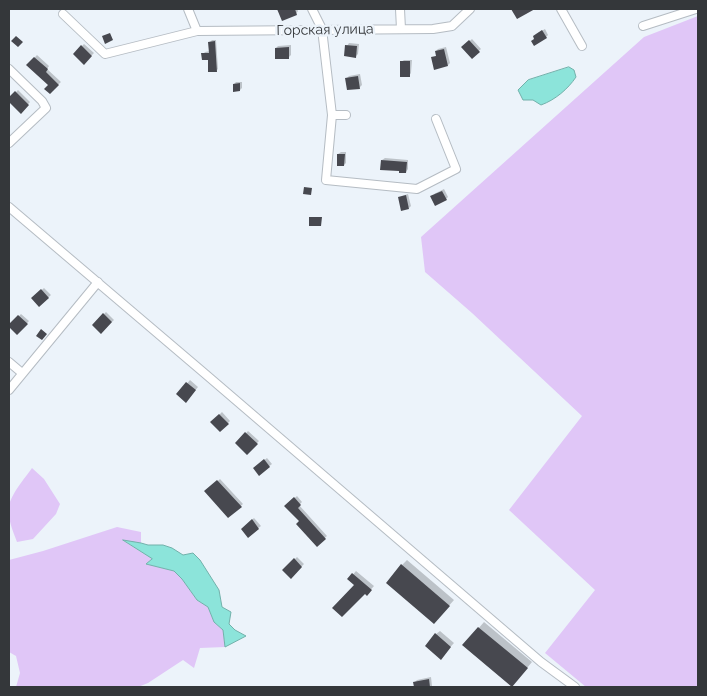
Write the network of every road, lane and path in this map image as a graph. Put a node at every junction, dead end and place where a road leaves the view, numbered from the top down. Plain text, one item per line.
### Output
1 (188, 9) edge
2 (312, 9) edge
3 (400, 9) edge
4 (470, 9) edge
5 (561, 9) edge
6 (696, 9) edge
7 (64, 14) dead end
8 (643, 26) dead end
9 (322, 29) junction
10 (401, 29) junction
11 (197, 31) junction
12 (582, 46) dead end
13 (9, 69) edge
14 (332, 115) junction
15 (346, 115) dead end
16 (436, 119) dead end
17 (9, 143) edge
18 (9, 207) edge
19 (98, 282) junction
20 (9, 362) edge
21 (22, 373) junction
22 (9, 390) edge
23 (575, 687) edge

1 - 11 street
2 - 9 street
3 - 10 street
4 - 10 street, Горская улица
5 - 12 street
6 - 8 street
7 - 11 street, Горская улица
9 - 10 street, Горская улица
9 - 11 street, Горская улица
9 - 14 street
13 - 17 street
14 - 15 street
14 - 16 street
18 - 19 street
19 - 21 street
19 - 23 street
20 - 21 street
21 - 22 street

